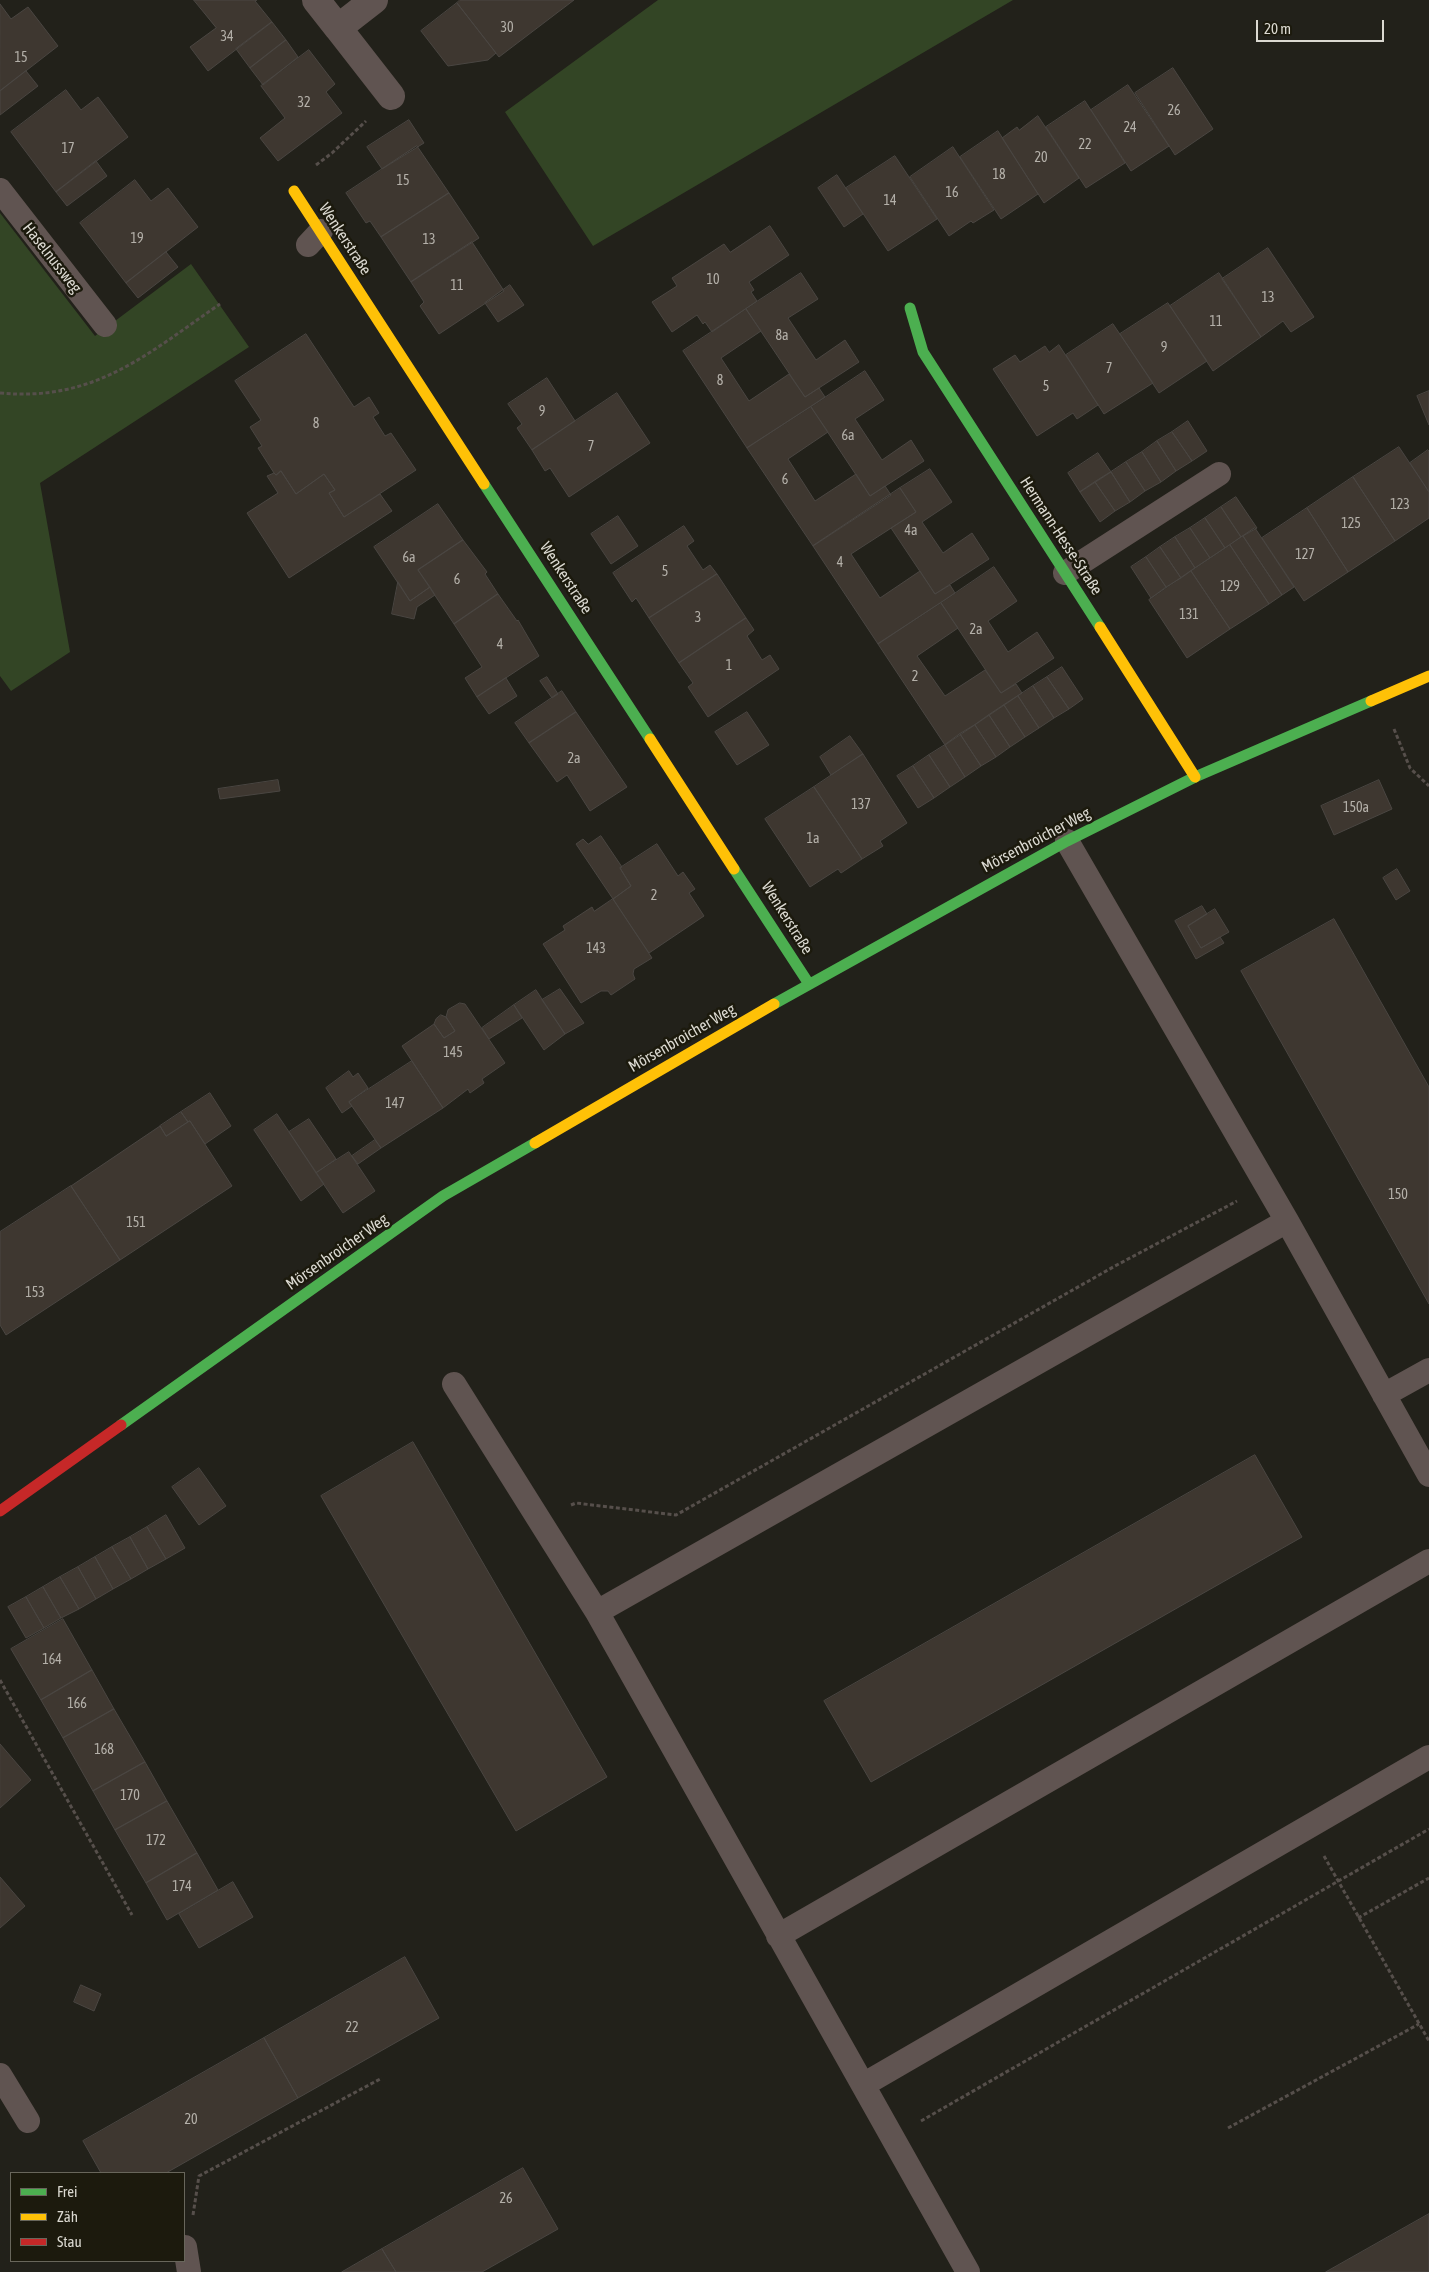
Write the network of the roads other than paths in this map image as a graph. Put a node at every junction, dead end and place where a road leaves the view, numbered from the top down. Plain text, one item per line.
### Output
1 (316, 0) edge
2 (374, 0) edge
3 (338, 28) junction
4 (391, 96) road end
5 (0, 190) edge
6 (294, 191) road end
7 (910, 308) dead end
8 (105, 325) dead end
9 (1219, 474) dead end
10 (1065, 574) junction
11 (1429, 676) edge
12 (1195, 777) junction
13 (1068, 841) junction
14 (809, 984) junction
15 (1287, 1221) junction
16 (1429, 1370) edge
17 (454, 1384) dead end
18 (1384, 1395) junction
19 (1429, 1475) edge
20 (0, 1511) edge
21 (1429, 1561) edge
22 (597, 1612) junction
23 (1429, 1757) edge
24 (778, 1936) junction
25 (0, 2075) edge
26 (863, 2085) junction
27 (28, 2121) dead end
28 (189, 2236) road end
29 (189, 2272) edge
30 (968, 2272) edge

1 - 3 street
2 - 3 street
3 - 4 street
5 - 8 lane, Haselnussweg
6 - 14 street, Wenkerstraße
7 - 10 street, Hermann-Hesse-Straße
9 - 10 lane
10 - 12 street, Hermann-Hesse-Straße
11 - 12 street, Mörsenbroicher Weg
12 - 13 street, Mörsenbroicher Weg
13 - 14 street, Mörsenbroicher Weg
13 - 15 lane
14 - 20 street, Mörsenbroicher Weg
15 - 18 lane
15 - 22 lane
16 - 18 lane
17 - 22 lane
18 - 19 lane
21 - 24 lane
22 - 24 lane
23 - 26 lane
24 - 26 lane
25 - 27 lane
26 - 30 lane
28 - 29 lane

